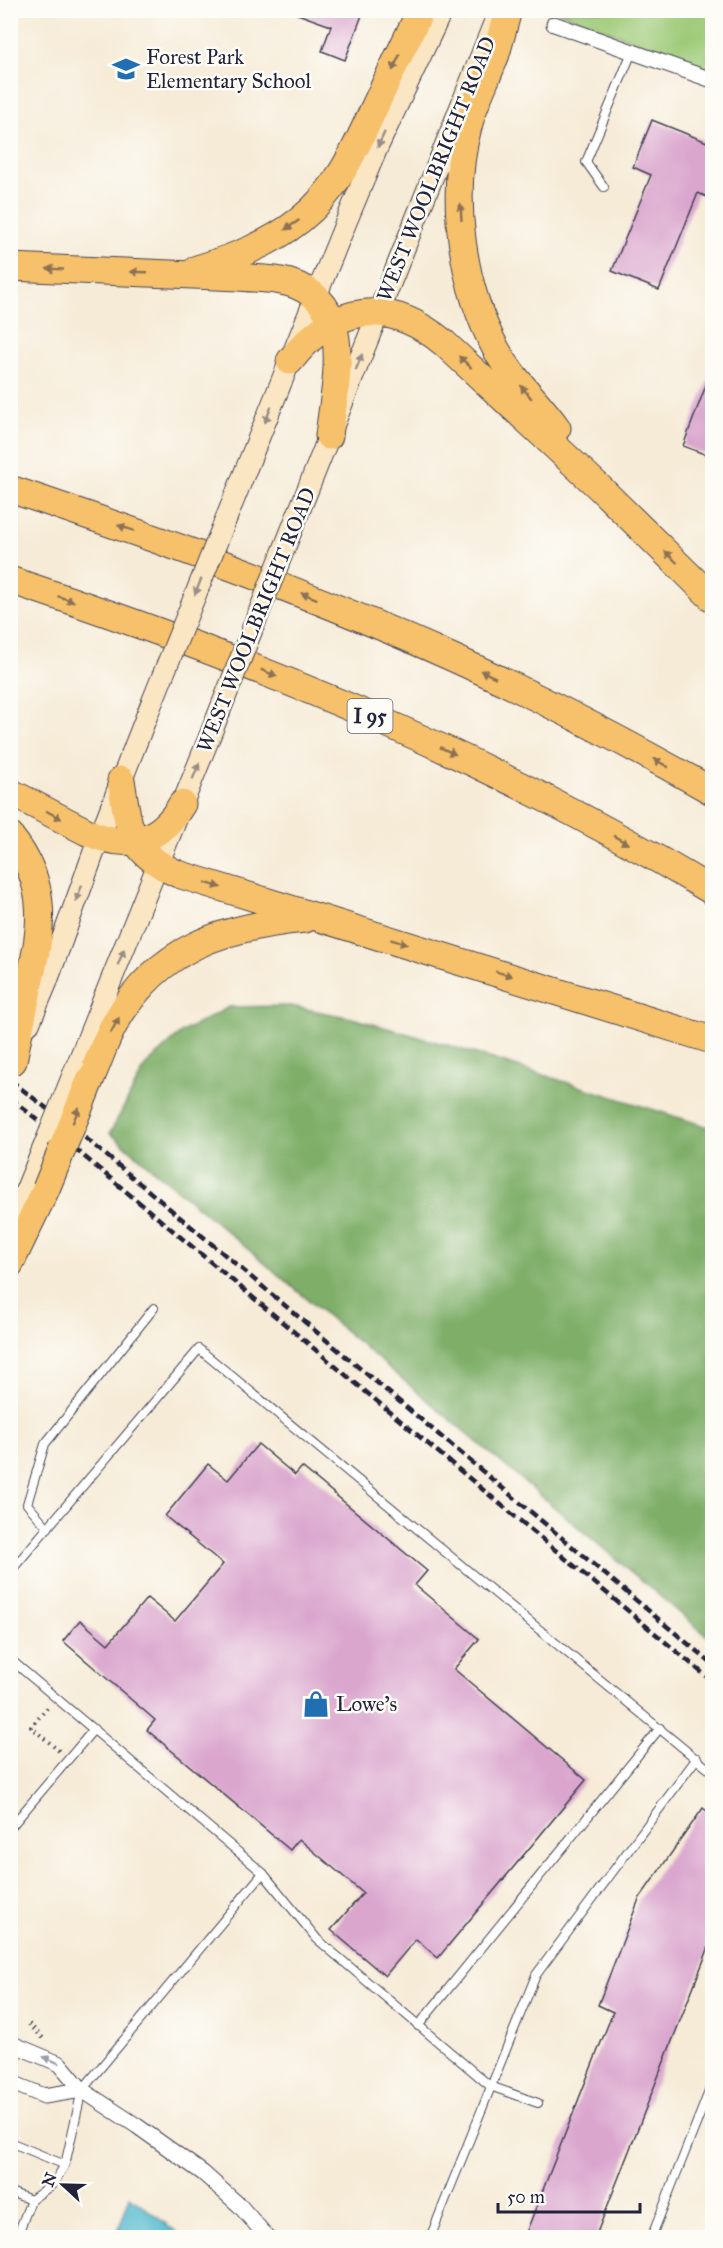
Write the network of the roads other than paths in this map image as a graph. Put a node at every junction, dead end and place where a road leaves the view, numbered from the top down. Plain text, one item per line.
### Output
1 (420, 10) edge
2 (442, 10) edge
3 (500, 10) edge
4 (508, 10) edge
5 (554, 24) dead end
6 (632, 52) junction
7 (712, 80) edge
8 (604, 187) dead end
9 (10, 267) edge
10 (178, 274) junction
11 (315, 296) junction
12 (378, 314) junction
13 (332, 322) junction
14 (290, 361) junction
15 (330, 436) junction
16 (600, 488) junction
17 (10, 489) edge
18 (10, 580) edge
19 (712, 598) edge
20 (121, 780) junction
21 (712, 791) edge
22 (10, 792) edge
23 (182, 804) junction
24 (10, 836) edge
25 (99, 838) junction
26 (135, 842) junction
27 (159, 864) junction
28 (712, 891) edge
29 (319, 918) junction
30 (24, 1024) junction
31 (712, 1040) edge
32 (12, 1065) edge
33 (83, 1074) junction
34 (38, 1184) junction
35 (10, 1229) edge
36 (10, 1264) edge
37 (154, 1308) dead end
38 (48, 1528) junction
39 (10, 1572) edge
40 (10, 1659) edge
41 (660, 1728) junction
42 (94, 1729) junction
43 (697, 1758) junction
44 (712, 1772) edge
45 (10, 1828) edge
46 (263, 1873) junction
47 (418, 2026) junction
48 (10, 2043) edge
49 (10, 2082) edge
50 (712, 2084) edge
51 (490, 2086) junction
52 (82, 2090) junction
53 (537, 2103) dead end
54 (10, 2142) edge
55 (65, 2165) junction
56 (10, 2192) edge
57 (31, 2200) junction
58 (10, 2236) edge
59 (268, 2238) edge
60 (430, 2238) edge
61 (651, 2238) edge

1 -> 10 highway
2 -> 11 main road
3 - 12 main road, WEST WOOLBRIGHT ROAD
16 -> 4 highway
5 - 6 street
6 - 7 street
6 - 8 lane
10 -> 9 highway
10 - 11 highway
11 - 13 highway
11 - 14 main road
12 - 13 highway
15 -> 12 main road, WEST WOOLBRIGHT ROAD
16 -> 12 highway
13 - 14 highway
13 - 15 highway
14 -> 20 main road, bridge
23 -> 15 main road, WEST WOOLBRIGHT ROAD, bridge
19 -> 16 highway
21 -> 17 highway
18 -> 28 highway, I 95
20 - 25 main road
20 - 26 highway
22 -> 25 highway
23 - 26 highway
23 - 27 main road, WEST WOOLBRIGHT ROAD
24 - 30 highway
25 - 26 highway
25 -> 30 main road
26 - 27 highway
27 -> 29 highway
33 -> 27 main road, WEST WOOLBRIGHT ROAD
29 -> 31 highway
33 -> 29 highway
30 - 32 highway
34 -> 33 highway, bridge
34 - 35 main road
34 - 36 highway
37 - 38 lane
38 - 39 lane
38 - 41 lane
40 - 42 lane
41 - 43 lane
41 - 47 lane
42 - 45 lane
42 - 46 lane
43 - 44 lane
43 - 51 lane
46 - 47 lane
46 - 52 lane
47 - 51 lane
52 -> 48 street
49 - 52 street
50 - 61 lane
51 - 53 lane
51 - 60 lane
52 - 55 lane
52 - 59 street
54 - 55 lane
55 - 57 lane
56 - 57 lane
57 - 58 lane

